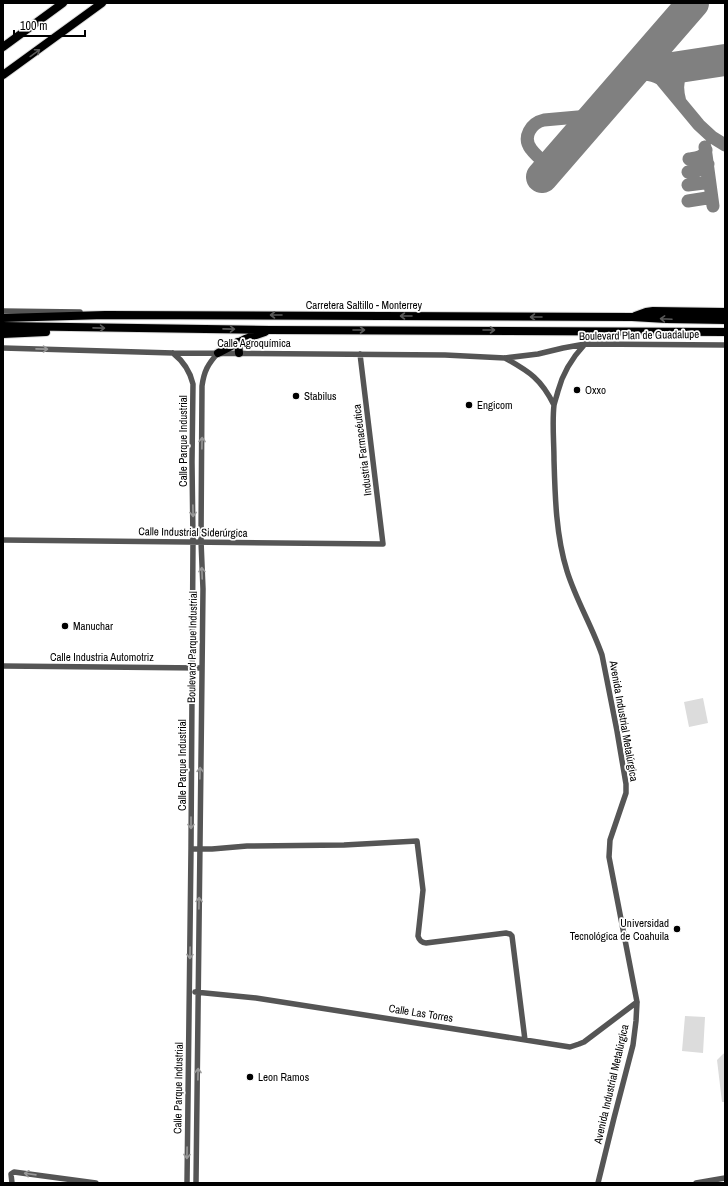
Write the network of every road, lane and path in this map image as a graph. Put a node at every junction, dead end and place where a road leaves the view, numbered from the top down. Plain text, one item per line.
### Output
1 (63, 3) edge
2 (102, 3) edge
3 (3, 47) edge
4 (3, 75) edge
5 (3, 311) edge
6 (725, 312) edge
7 (105, 315) junction
8 (632, 317) junction
9 (3, 318) edge
10 (725, 320) edge
11 (3, 326) edge
12 (60, 328) junction
13 (725, 329) edge
14 (270, 330) junction
15 (706, 332) junction
16 (725, 332) edge
17 (3, 334) edge
18 (238, 342) junction
19 (585, 344) junction
20 (725, 345) edge
21 (3, 348) edge
22 (173, 353) junction
23 (218, 353) junction
24 (239, 353) junction
25 (360, 354) junction
26 (505, 358) junction
27 (193, 394) junction
28 (202, 394) junction
29 (554, 405) junction
30 (192, 428) junction
31 (202, 428) junction
32 (192, 462) junction
33 (201, 463) junction
34 (3, 540) edge
35 (201, 541) junction
36 (193, 542) junction
37 (383, 544) joint
38 (3, 666) edge
39 (192, 668) junction
40 (202, 668) junction
41 (191, 849) junction
42 (200, 849) junction
43 (198, 970) joint
44 (189, 991) junction
45 (198, 992) junction
46 (637, 1002) junction
47 (524, 1040) junction
48 (188, 1091) junction
49 (197, 1091) junction
50 (725, 1178) edge
51 (70, 1181) edge
52 (12, 1183) edge
53 (96, 1183) edge
54 (187, 1183) edge
55 (196, 1183) edge
56 (598, 1183) edge
57 (696, 1183) edge

1 - 3 highway
4 -> 2 highway
5 - 7 street
6 - 8 highway
8 -> 7 highway, Carretera Saltillo - Monterrey
7 - 9 highway, Carretera Saltillo - Monterrey
10 -> 8 highway, Carretera Saltillo - Monterrey
11 - 12 highway
12 -> 14 highway
12 - 17 highway
13 - 15 highway
14 -> 15 highway
14 - 18 highway
15 - 16 highway
18 - 23 highway
18 - 24 highway
19 - 20 street, Boulevard Plan de Guadalupe
19 - 26 street, Boulevard Plan de Guadalupe
19 - 29 street, Avenida Industrial Metalúrgica
21 -> 22 street, Calle Agroquímica
22 - 23 street, Calle Agroquímica
22 - 27 street, Calle Parque Industrial
23 - 24 street, Calle Agroquímica
23 - 28 street, Boulevard Parque Industrial
24 - 25 street, Calle Agroquímica
25 - 26 street, Calle Agroquímica
25 - 37 street, Industria Farmacéutica
26 - 29 street, Avenida Industrial Metalúrgica
27 - 28 street
27 - 30 street, Calle Parque Industrial
28 - 31 street, Boulevard Parque Industrial
29 - 46 street, Avenida Industrial Metalúrgica
30 - 31 street
30 - 32 street, Calle Parque Industrial
33 -> 31 street, Boulevard Parque Industrial
32 - 33 street
32 -> 36 street, Calle Parque Industrial
33 - 35 street, Boulevard Parque Industrial
34 - 36 street, Calle Industrial Siderúrgica
35 - 36 street, Calle Industrial Siderúrgica
35 - 37 street, Calle Industrial Siderúrgica
40 -> 35 street, Boulevard Parque Industrial
36 - 39 street, Calle Parque Industrial
38 - 39 street, Calle Industria Automotriz
39 - 40 street, Calle Industria Automotriz
39 -> 41 street, Calle Parque Industrial
42 -> 40 street, Boulevard Parque Industrial
41 - 42 street
41 -> 44 street, Calle Parque Industrial
43 -> 42 street, Boulevard Parque Industrial
42 - 47 street
43 - 45 street, Calle Parque Industrial
44 - 45 street, Calle Las Torres
44 - 48 street, Calle Parque Industrial
45 - 47 street, Calle Las Torres
49 -> 45 street, Calle Parque Industrial
46 - 47 street, Calle Las Torres
46 - 56 street, Avenida Industrial Metalúrgica
48 - 49 street
48 -> 54 street, Calle Parque Industrial
49 - 55 street, Calle Parque Industrial
50 - 57 street
51 -> 52 street
51 - 53 street

